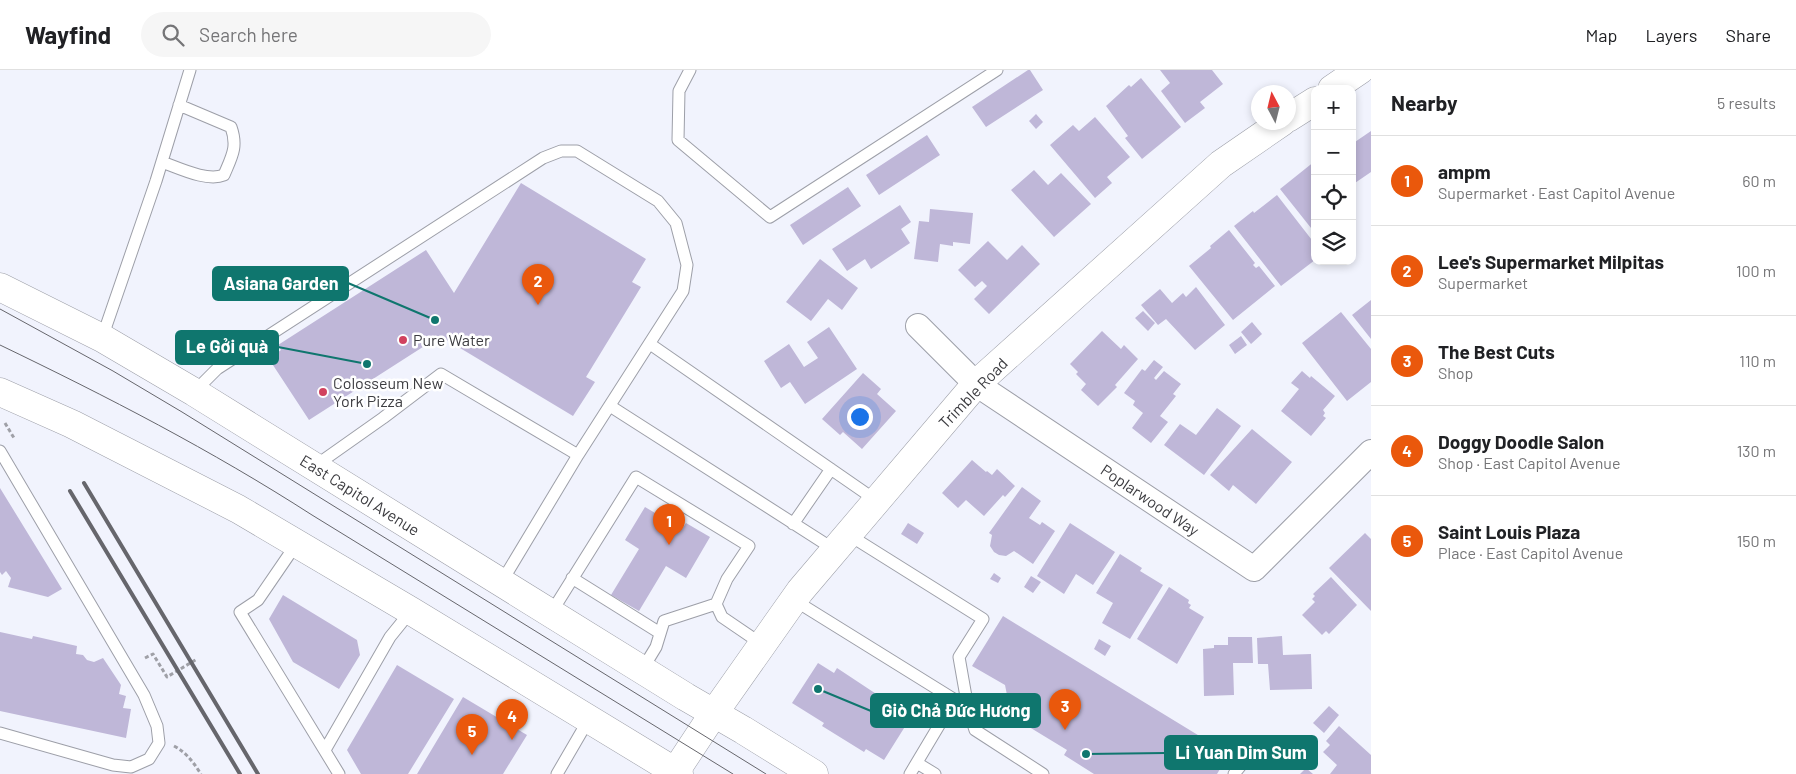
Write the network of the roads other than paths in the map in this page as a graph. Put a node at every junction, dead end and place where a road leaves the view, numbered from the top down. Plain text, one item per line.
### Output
1 (190, 70) edge
2 (690, 70) edge
3 (997, 70) edge
4 (1360, 70) edge
5 (1338, 85) edge
6 (1311, 103) edge
7 (179, 105) junction
8 (1296, 113) edge
9 (1270, 130) edge
10 (162, 162) junction
11 (0, 287) edge
12 (918, 326) dead end
13 (102, 338) junction
14 (650, 344) junction
15 (976, 384) junction
16 (0, 392) edge
17 (194, 392) junction
18 (610, 406) junction
19 (0, 451) edge
20 (1371, 452) edge
21 (578, 455) junction
22 (314, 467) junction
23 (830, 469) junction
24 (877, 502) junction
25 (793, 524) junction
26 (297, 543) junction
27 (842, 543) junction
28 (572, 578) junction
29 (501, 583) junction
30 (794, 600) junction
31 (716, 604) junction
32 (411, 611) junction
33 (551, 613) junction
34 (660, 633) junction
35 (763, 644) junction
36 (642, 670) junction
37 (968, 708) junction
38 (714, 713) junction
39 (589, 719) junction
40 (0, 733) edge
41 (326, 750) junction
42 (1246, 758) dead end
43 (917, 763) junction
44 (676, 773) edge
45 (340, 774) edge
46 (557, 774) edge
47 (814, 774) edge
48 (910, 774) edge
49 (935, 774) edge
50 (1043, 774) edge
51 (1234, 774) edge

1 - 7 lane
2 - 3 lane
4 - 5 main road
6 - 8 main road
7 - 10 lane
7 - 10 lane
9 - 15 main road, Trimble Road
10 - 13 lane
11 - 13 main road, East Capitol Avenue
12 - 15 street, Poplarwood Way
13 - 17 main road, East Capitol Avenue
14 - 17 lane
14 - 18 lane
14 - 23 lane
15 - 20 street, Poplarwood Way
15 - 24 main road, Trimble Road
16 - 26 main road
17 - 22 main road, East Capitol Avenue
18 - 21 lane
18 - 25 lane
19 - 40 lane
21 - 22 lane
21 - 29 lane
22 - 29 main road, East Capitol Avenue
23 - 24 lane
23 - 25 lane
24 - 27 main road, Trimble Road
25 - 27 lane
26 - 32 main road
26 - 41 lane
27 - 30 main road, Trimble Road
27 - 37 lane
28 - 31 lane
28 - 33 lane
28 - 34 lane
29 - 33 main road, East Capitol Avenue
30 - 35 main road, Trimble Road
30 - 37 lane
31 - 34 lane
31 - 35 lane
32 - 39 main road
32 - 41 lane
33 - 36 main road, East Capitol Avenue
34 - 36 lane
35 - 38 main road, Trimble Road
36 - 38 main road, East Capitol Avenue
37 - 43 lane
37 - 50 lane
38 - 44 main road, Trimble Road
38 - 47 main road, East Capitol Avenue
39 - 44 main road
39 - 46 lane
41 - 45 lane
42 - 51 lane
43 - 48 lane
43 - 49 lane

